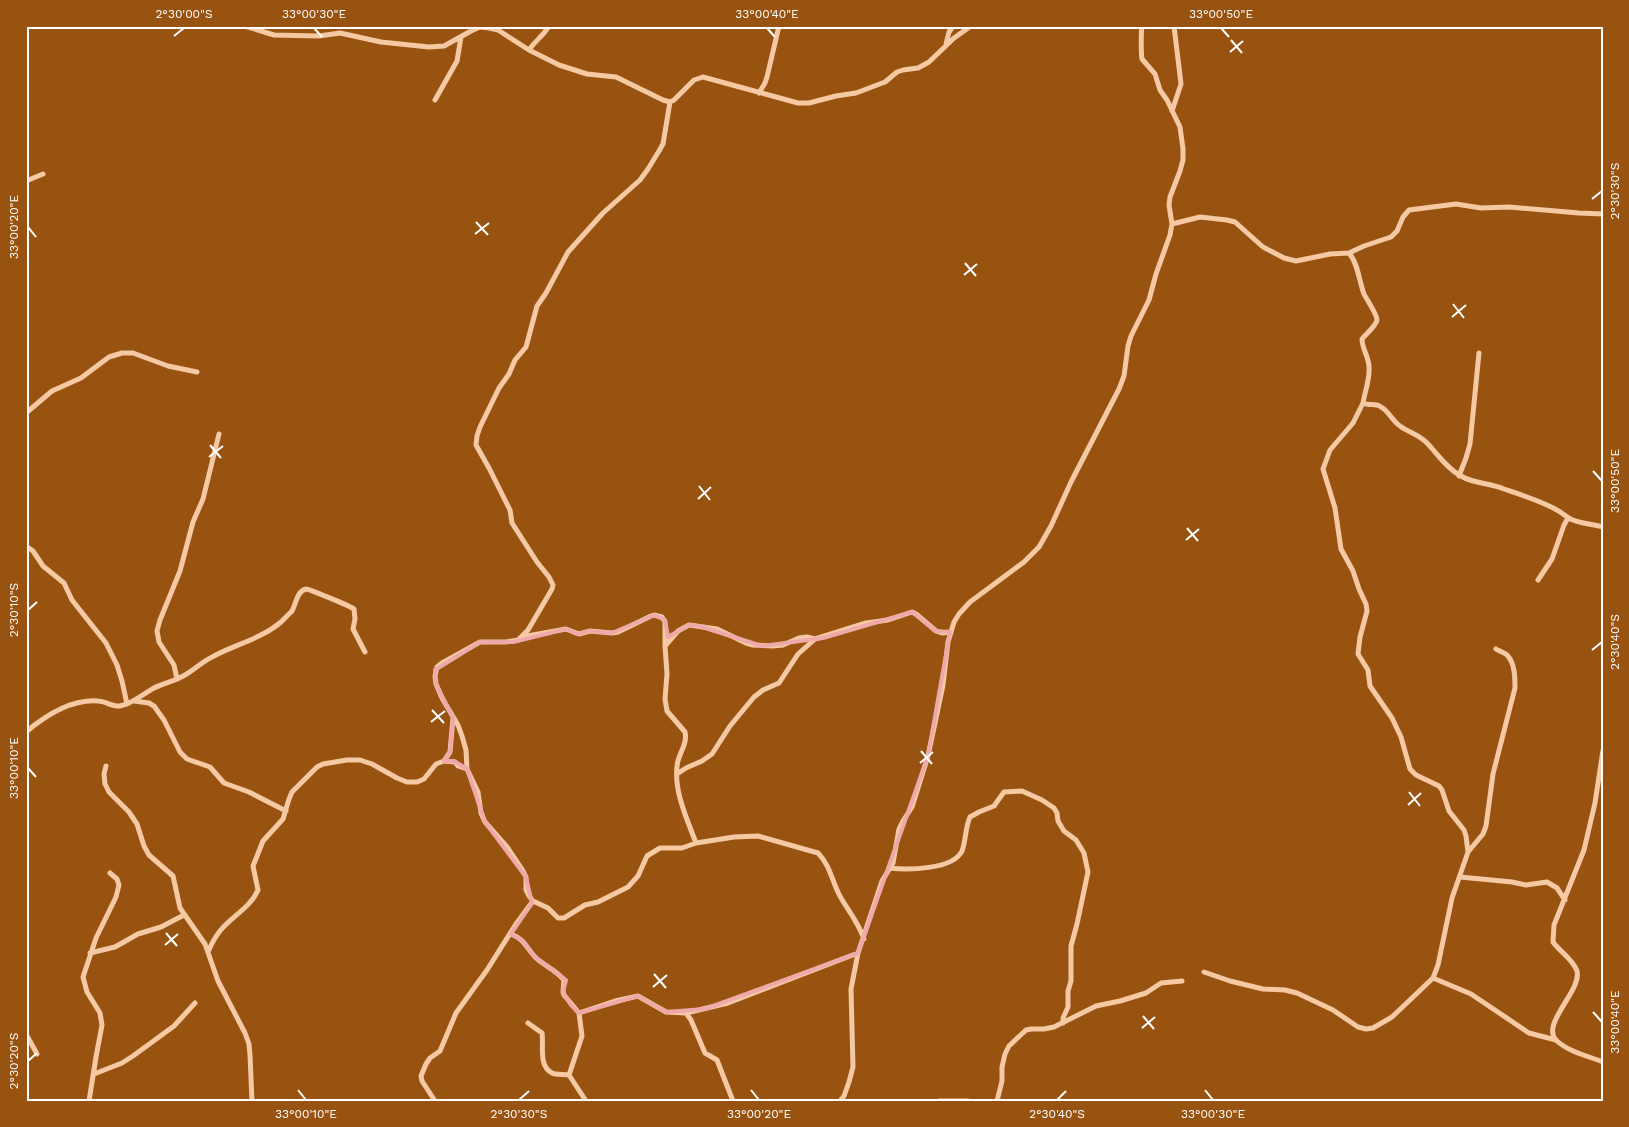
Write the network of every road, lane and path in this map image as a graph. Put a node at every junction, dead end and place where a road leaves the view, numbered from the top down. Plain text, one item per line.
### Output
1 (245, 26) edge
2 (549, 26) edge
3 (779, 26) edge
4 (953, 26) edge
5 (971, 26) edge
6 (1174, 26) edge
7 (480, 27) edge
8 (1140, 28) edge
9 (461, 37) junction
10 (946, 44) junction
11 (529, 50) junction
12 (758, 93) junction
13 (434, 100) dead end
14 (670, 102) junction
15 (1172, 112) junction
16 (43, 174) dead end
17 (26, 181) edge
18 (1603, 214) edge
19 (1172, 224) junction
20 (1350, 253) junction
21 (1479, 353) dead end
22 (197, 372) dead end
23 (1363, 403) junction
24 (26, 412) edge
25 (219, 434) dead end
26 (1459, 476) junction
27 (1568, 518) junction
28 (1603, 527) edge
29 (26, 546) edge
30 (1538, 580) dead end
31 (950, 632) junction
32 (522, 638) junction
33 (815, 639) junction
34 (664, 646) junction
35 (1496, 649) dead end
36 (365, 652) dead end
37 (177, 679) junction
38 (133, 700) junction
39 (127, 704) junction
40 (453, 718) junction
41 (26, 732) edge
42 (1603, 750) edge
43 (444, 761) junction
44 (106, 766) dead end
45 (467, 769) junction
46 (677, 774) junction
47 (286, 811) junction
48 (696, 843) junction
49 (1468, 852) junction
50 (890, 868) junction
51 (110, 872) dead end
52 (1460, 877) junction
53 (1565, 900) junction
54 (533, 901) junction
55 (184, 915) junction
56 (511, 934) junction
57 (864, 939) junction
58 (208, 952) junction
59 (90, 953) junction
60 (858, 953) junction
61 (1204, 972) dead end
62 (1432, 978) junction
63 (1182, 981) dead end
64 (196, 1004) dead end
65 (579, 1013) junction
66 (686, 1013) junction
67 (528, 1022) dead end
68 (1063, 1023) junction
69 (26, 1034) edge
70 (1556, 1040) junction
71 (37, 1054) dead end
72 (1603, 1062) edge
73 (94, 1074) junction
74 (569, 1075) junction
75 (842, 1098) edge
76 (89, 1101) edge
77 (252, 1101) edge
78 (435, 1101) edge
79 (586, 1101) edge
80 (733, 1101) edge
81 (848, 1101) edge
82 (939, 1101) edge
83 (968, 1101) edge
84 (997, 1101) edge

1 - 9 street
2 - 11 street
3 - 12 street
4 - 10 street
5 - 10 street
6 - 15 street
7 - 9 street
7 - 11 street
8 - 15 street
9 - 13 street
10 - 12 street
11 - 14 street
12 - 14 street
14 - 32 street
15 - 19 street
16 - 17 street
18 - 20 street
19 - 20 street
19 - 31 street
20 - 23 street
21 - 26 street
22 - 24 street
23 - 26 street
23 - 49 street
25 - 37 street
26 - 27 street
27 - 28 street
27 - 30 street
29 - 39 street
31 - 33 street
31 - 50 street
32 - 34 street
32 - 40 street
33 - 34 street
33 - 46 street
34 - 46 street
35 - 49 street
36 - 37 street
37 - 38 street
38 - 39 street
38 - 47 street
39 - 41 street
40 - 43 street
40 - 45 street
42 - 53 street
43 - 45 street
43 - 47 street
44 - 55 street
45 - 54 street
46 - 48 street
47 - 58 street
48 - 54 street
48 - 57 street
49 - 52 street
50 - 57 street
50 - 68 street
51 - 59 street
52 - 53 street
52 - 62 street
53 - 70 street
54 - 56 street
55 - 58 street
55 - 59 street
56 - 65 street
56 - 78 street
57 - 60 street
58 - 77 street
59 - 73 street
60 - 66 street
60 - 75 street
61 - 62 street
62 - 70 street
63 - 68 street
64 - 73 street
65 - 66 street
65 - 74 street
66 - 80 street
67 - 74 street
68 - 84 street
69 - 71 street
70 - 72 street
73 - 76 street
74 - 79 street
75 - 81 street
82 - 83 street

